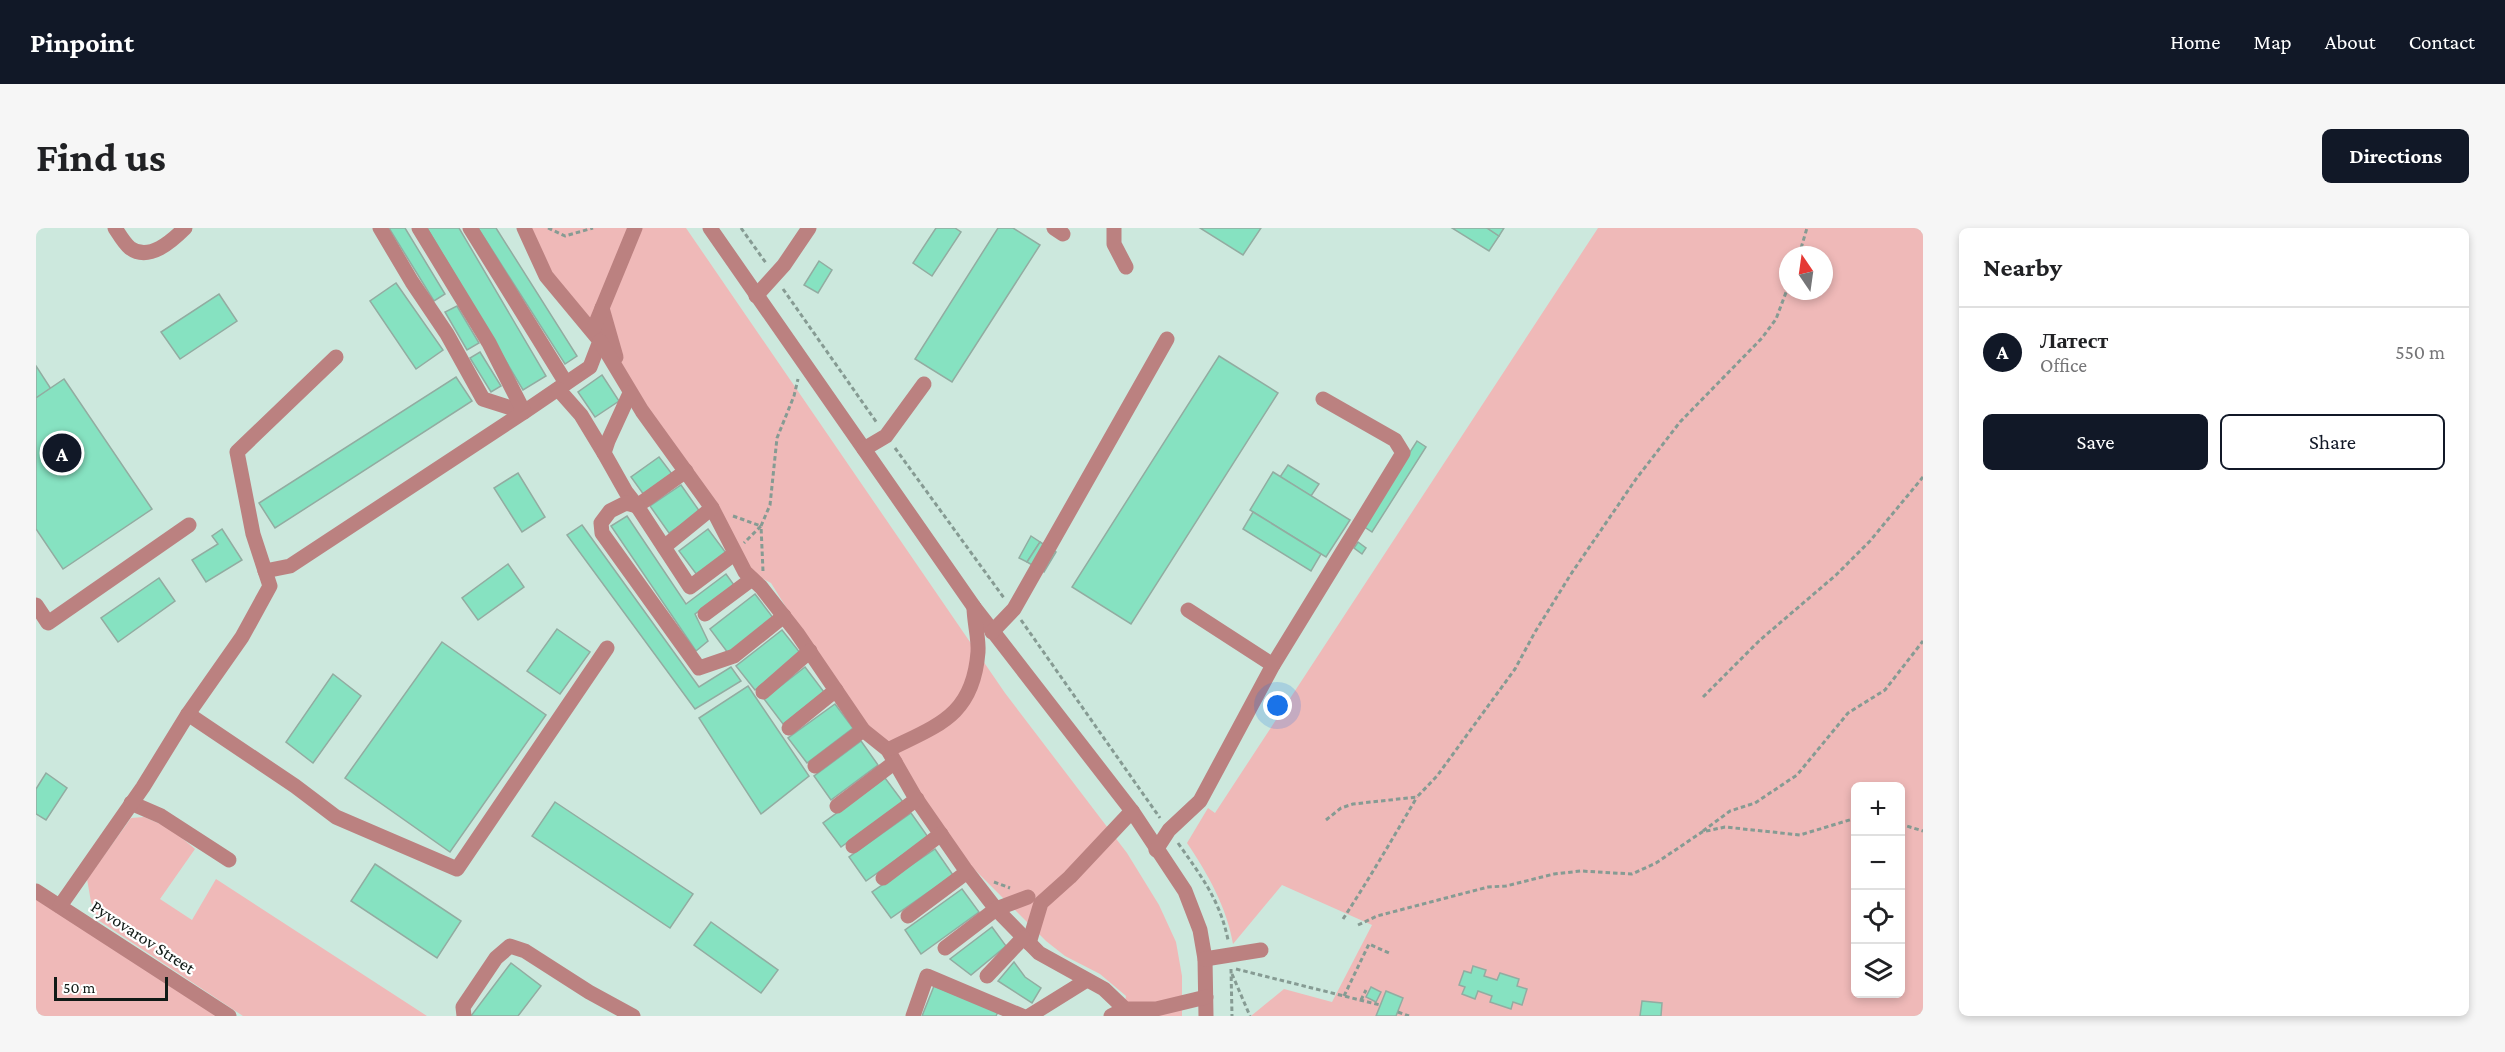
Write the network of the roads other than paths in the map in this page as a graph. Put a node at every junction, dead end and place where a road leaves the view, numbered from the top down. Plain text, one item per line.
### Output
1 (115, 228) edge
2 (185, 228) edge
3 (380, 228) edge
4 (419, 228) edge
5 (470, 228) edge
6 (524, 228) edge
7 (635, 228) edge
8 (710, 228) edge
9 (809, 228) edge
10 (1114, 228) edge
11 (1126, 267) dead end
12 (756, 296) junction
13 (602, 308) junction
14 (597, 335) junction
15 (1167, 339) dead end
16 (336, 357) dead end
17 (622, 379) junction
18 (924, 384) dead end
19 (562, 386) junction
20 (630, 393) junction
21 (1323, 399) dead end
22 (524, 412) junction
23 (864, 449) junction
24 (604, 453) junction
25 (686, 471) junction
26 (637, 506) junction
27 (712, 508) junction
28 (189, 525) dead end
29 (664, 547) junction
30 (734, 554) junction
31 (265, 571) junction
32 (756, 583) junction
33 (36, 605) edge
34 (974, 607) junction
35 (1188, 610) dead end
36 (705, 614) dead end
37 (784, 616) junction
38 (992, 632) junction
39 (607, 648) dead end
40 (810, 651) junction
41 (1272, 665) junction
42 (836, 690) junction
43 (763, 692) dead end
44 (188, 714) junction
45 (789, 728) dead end
46 (863, 729) junction
47 (891, 756) junction
48 (815, 766) dead end
49 (917, 800) junction
50 (131, 803) junction
51 (837, 806) dead end
52 (1132, 812) junction
53 (940, 834) junction
54 (853, 846) dead end
55 (1156, 850) junction
56 (229, 860) dead end
57 (967, 872) junction
58 (883, 878) dead end
59 (36, 891) edge
60 (1028, 897) road end
61 (60, 906) junction
62 (996, 909) junction
63 (908, 916) dead end
64 (1026, 941) junction
65 (945, 948) dead end
66 (1261, 950) dead end
67 (1205, 959) junction
68 (987, 975) dead end
69 (1087, 980) junction
70 (1206, 997) junction
71 (1125, 1009) junction
72 (229, 1016) edge
73 (464, 1016) edge
74 (633, 1016) edge
75 (913, 1016) edge
76 (1022, 1016) edge
77 (1029, 1016) edge
78 (1111, 1016) edge
79 (1206, 1016) edge

1 - 2 street
3 - 22 street
4 - 22 street
5 - 19 street
6 - 14 street
7 - 13 street
8 - 12 street
9 - 12 street
10 - 11 street
12 - 23 street
13 - 14 street
13 - 17 street
14 - 17 street
14 - 19 street
15 - 38 street
16 - 31 street
17 - 20 street
18 - 23 street
19 - 22 street
19 - 24 street
20 - 24 street
20 - 25 street
21 - 41 street
22 - 31 street
23 - 34 street
24 - 26 street
25 - 26 street
25 - 27 street
26 - 29 street
26 - 37 street
27 - 29 street
27 - 30 street
28 - 33 street
29 - 30 street
30 - 32 street
31 - 44 street
32 - 36 street
32 - 37 street
34 - 38 street
34 - 47 street
35 - 41 street
37 - 40 street
38 - 52 street
39 - 44 street
40 - 42 street
40 - 43 street
41 - 55 street
42 - 45 street
42 - 46 street
44 - 50 street
46 - 47 street
46 - 48 street
47 - 49 street
47 - 51 street
49 - 53 street
49 - 54 street
50 - 56 street
50 - 61 street
52 - 55 street
52 - 64 street
53 - 57 street
53 - 58 street
55 - 67 street
57 - 62 street
57 - 63 street
59 - 61 street, Pyvovarov Street
60 - 62 street
61 - 72 street, Pyvovarov Street
62 - 64 street
62 - 65 street
64 - 68 street
64 - 69 street
66 - 67 street
67 - 70 street
69 - 71 street
69 - 77 street
70 - 71 street
70 - 79 street
71 - 78 street
73 - 74 street
75 - 76 street

